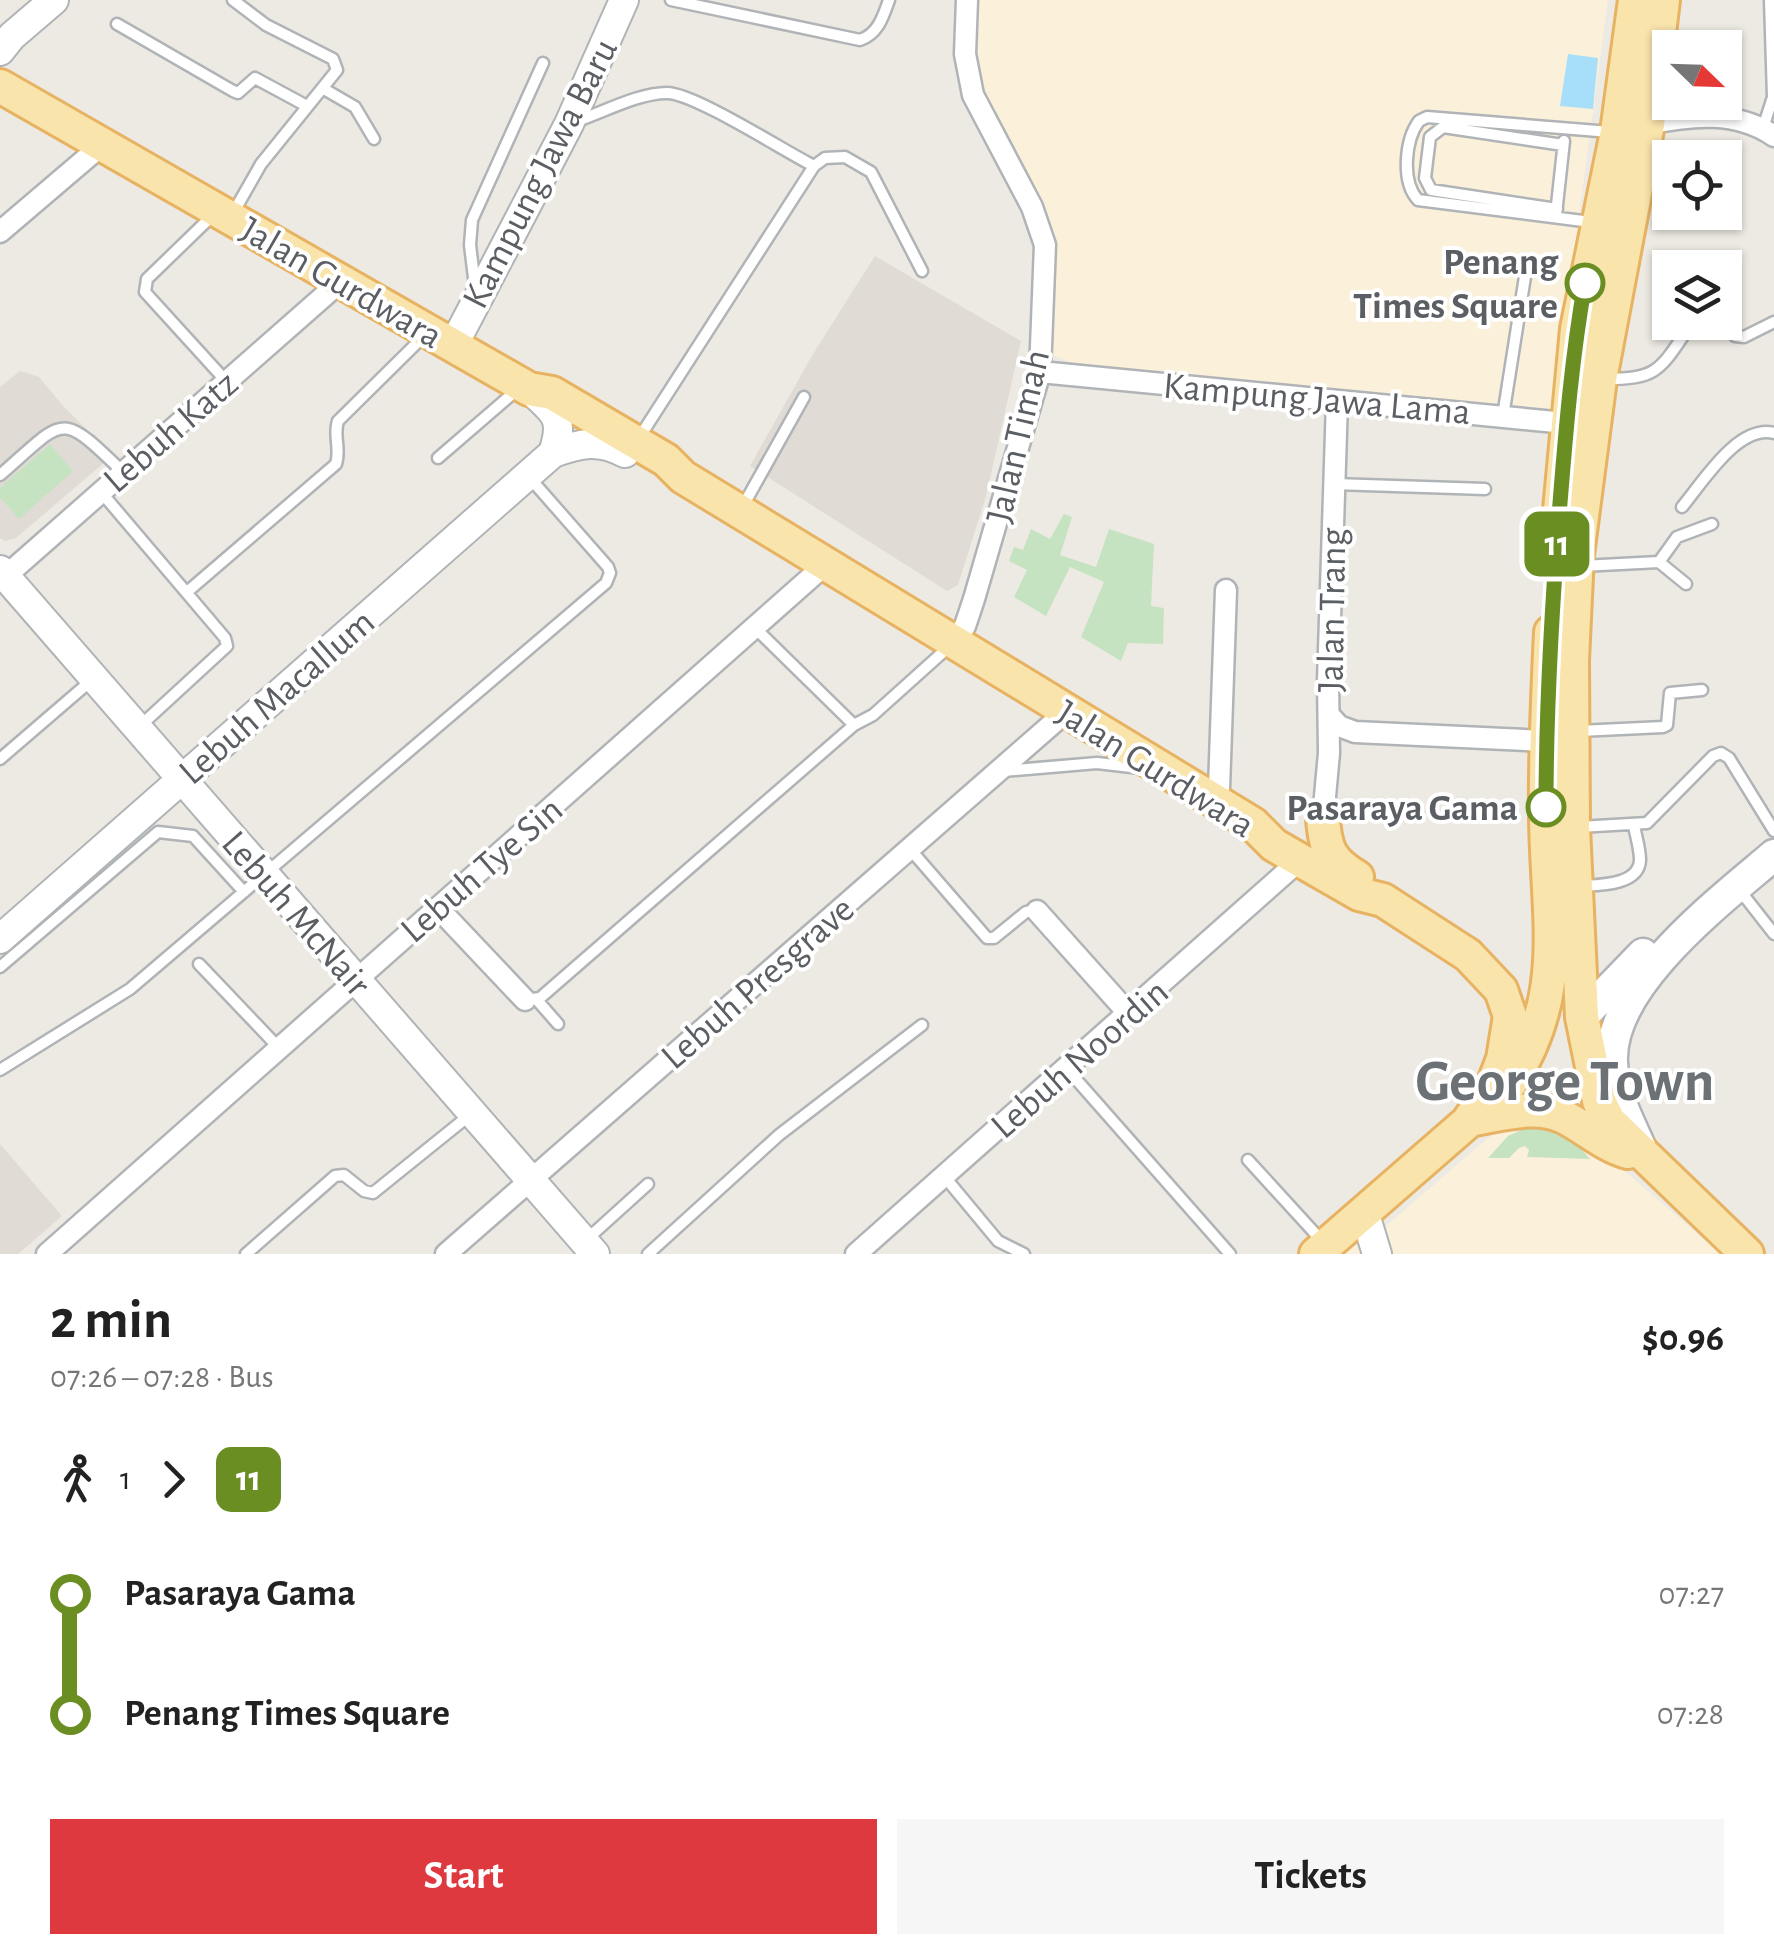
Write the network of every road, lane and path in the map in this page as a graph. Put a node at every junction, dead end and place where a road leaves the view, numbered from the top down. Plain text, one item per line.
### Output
1 (54, 0) edge
2 (233, 0) edge
3 (624, 0) edge
4 (671, 0) edge
5 (889, 0) edge
6 (967, 0) edge
7 (1634, 0) edge
8 (1663, 0) edge
9 (1770, 0) edge
10 (116, 24) dead end
11 (0, 52) edge
12 (543, 63) dead end
13 (0, 86) edge
14 (324, 89) junction
15 (1773, 97) edge
16 (306, 105) junction
17 (570, 124) junction
18 (1633, 128) junction
19 (1565, 130) junction
20 (1768, 132) edge
21 (374, 139) dead end
22 (102, 145) junction
23 (1563, 145) junction
24 (814, 166) junction
25 (1556, 214) junction
26 (224, 215) junction
27 (1597, 223) junction
28 (0, 232) edge
29 (1527, 264) dead end
30 (922, 271) dead end
31 (340, 282) junction
32 (477, 296) junction
33 (1774, 322) edge
34 (1742, 336) edge
35 (441, 339) junction
36 (1681, 340) edge
37 (1040, 372) junction
38 (1600, 379) junction
39 (226, 382) junction
40 (526, 387) junction
41 (804, 397) dead end
42 (1337, 401) junction
43 (1503, 416) junction
44 (1580, 424) junction
45 (1774, 433) edge
46 (630, 448) junction
47 (553, 453) junction
48 (438, 458) dead end
49 (124, 472) junction
50 (0, 475) edge
51 (528, 476) junction
52 (1333, 484) junction
53 (1485, 489) dead end
54 (101, 492) junction
55 (1682, 507) dead end
56 (740, 511) junction
57 (1712, 524) dead end
58 (1659, 562) junction
59 (826, 564) junction
60 (1576, 566) junction
61 (2, 576) edge
62 (1686, 584) dead end
63 (1226, 590) dead end
64 (188, 592) junction
65 (755, 628) junction
66 (954, 642) junction
67 (94, 678) junction
68 (1702, 690) dead end
69 (1067, 711) junction
70 (1328, 715) junction
71 (854, 725) junction
72 (138, 728) junction
73 (1355, 732) junction
74 (1559, 736) junction
75 (1329, 753) junction
76 (0, 759) edge
77 (997, 772) junction
78 (1166, 772) junction
79 (180, 779) junction
80 (1215, 801) junction
81 (1324, 818) junction
82 (1253, 824) junction
83 (1634, 826) junction
84 (1573, 827) junction
85 (1774, 832) edge
86 (910, 848) junction
87 (1774, 856) edge
88 (1300, 860) junction
89 (254, 884) junction
90 (1576, 886) junction
91 (1738, 887) junction
92 (1383, 900) junction
93 (438, 908) junction
94 (1037, 911) joint
95 (1774, 934) edge
96 (0, 938) edge
97 (199, 964) dead end
98 (0, 967) edge
99 (356, 980) junction
100 (531, 1000) junction
101 (1129, 1014) junction
102 (1582, 1016) junction
103 (558, 1024) dead end
104 (922, 1025) dead end
105 (279, 1048) junction
106 (1066, 1069) junction
107 (0, 1070) edge
108 (1504, 1092) junction
109 (472, 1113) junction
110 (1469, 1120) junction
111 (1644, 1156) junction
112 (1248, 1160) dead end
113 (944, 1176) junction
114 (530, 1180) junction
115 (648, 1184) dead end
116 (1339, 1239) edge
117 (589, 1248) edge
118 (47, 1254) edge
119 (246, 1254) edge
120 (446, 1254) edge
121 (648, 1254) edge
122 (856, 1254) edge
123 (1024, 1254) edge
124 (1230, 1254) edge
125 (1376, 1254) edge
126 (1747, 1254) edge

1 - 11 street
2 - 14 lane
3 - 17 street, Kampung Jawa Baru
4 - 5 lane
6 - 37 street, Jalan Timah
7 - 18 main road
8 - 18 main road
9 - 15 lane
10 - 16 lane
12 - 32 lane
13 - 22 main road, Jalan Gurdwara
14 - 16 lane
14 - 21 lane
15 - 20 lane
16 - 26 lane
17 - 24 lane
17 - 32 street, Kampung Jawa Baru
18 - 19 lane
18 - 20 street
18 - 27 main road
18 - 38 main road
19 - 23 lane
19 - 25 lane
22 - 26 main road, Jalan Gurdwara
22 - 28 street
23 - 25 lane
23 - 25 lane
24 - 30 lane
24 - 46 lane
25 - 27 lane
26 - 31 main road, Jalan Gurdwara
26 - 39 lane
27 - 44 main road
29 - 43 lane
31 - 35 main road, Jalan Gurdwara
31 - 39 street, Lebuh Katz
32 - 35 street, Kampung Jawa Baru
33 - 34 lane
35 - 40 main road, Jalan Gurdwara
35 - 64 lane
36 - 38 lane
37 - 42 street, Kampung Jawa Lama
37 - 66 street, Jalan Timah
38 - 44 main road
39 - 49 street, Lebuh Katz
40 - 46 main road, Jalan Gurdwara
40 - 47 street
40 - 48 lane
41 - 56 lane
42 - 43 street, Kampung Jawa Lama
42 - 52 street, Jalan Trang
43 - 44 street, Kampung Jawa Lama
44 - 60 main road
44 - 74 main road
45 - 55 lane
46 - 47 street
46 - 56 main road, Jalan Gurdwara
47 - 51 street, Lebuh Macallum
49 - 50 lane
49 - 54 street, Lebuh Katz
51 - 79 street, Lebuh Macallum
51 - 89 lane
52 - 53 lane
52 - 70 street, Jalan Trang
54 - 61 street, Lebuh Katz
54 - 64 lane
56 - 59 main road, Jalan Gurdwara
57 - 58 lane
58 - 60 lane
58 - 62 lane
59 - 65 street, Lebuh Tye Sin
59 - 66 main road, Jalan Gurdwara
60 - 74 main road
61 - 67 street, Lebuh McNair
63 - 80 street
64 - 72 lane
65 - 71 lane
65 - 93 street, Lebuh Tye Sin
66 - 69 main road, Jalan Gurdwara
66 - 71 lane
67 - 72 street, Lebuh McNair
67 - 76 lane
68 - 74 lane
69 - 77 street, Lebuh Presgrave
69 - 78 main road, Jalan Gurdwara
70 - 73 street
70 - 75 street, Jalan Trang
71 - 100 lane
72 - 79 street, Lebuh McNair
73 - 74 street
73 - 75 street
74 - 84 main road
74 - 108 main road
75 - 81 street, Jalan Trang
77 - 78 lane
77 - 86 street, Lebuh Presgrave
78 - 80 main road, Jalan Gurdwara
79 - 89 street, Lebuh McNair
79 - 96 street, Lebuh Macallum
80 - 82 main road, Jalan Gurdwara
81 - 82 main road
81 - 92 main road
82 - 88 main road, Jalan Gurdwara
83 - 84 lane
83 - 85 lane
83 - 90 lane
84 - 90 main road
85 - 102 main road
86 - 94 lane
86 - 114 street, Lebuh Presgrave
87 - 91 main road
88 - 92 main road, Jalan Gurdwara
88 - 101 street, Lebuh Noordin
89 - 98 lane
89 - 99 street, Lebuh McNair
89 - 107 lane
90 - 102 main road
91 - 95 lane
91 - 111 main road
92 - 110 main road, Jalan Gurdwara
93 - 99 street, Lebuh Tye Sin
93 - 100 street
94 - 101 street
97 - 105 lane
99 - 105 street, Lebuh Tye Sin
99 - 109 street, Lebuh McNair
100 - 103 lane
101 - 106 street, Lebuh Noordin
102 - 108 main road
102 - 111 main road
104 - 121 lane
105 - 118 street, Lebuh Tye Sin
106 - 113 street, Lebuh Noordin
106 - 124 lane
108 - 110 main road
109 - 114 street, Lebuh McNair
109 - 119 lane
110 - 111 main road
110 - 116 main road
111 - 126 main road
112 - 116 lane
113 - 122 street, Lebuh Noordin
113 - 123 lane
114 - 117 street, Lebuh McNair
114 - 120 street, Lebuh Presgrave
115 - 117 lane
116 - 125 street

